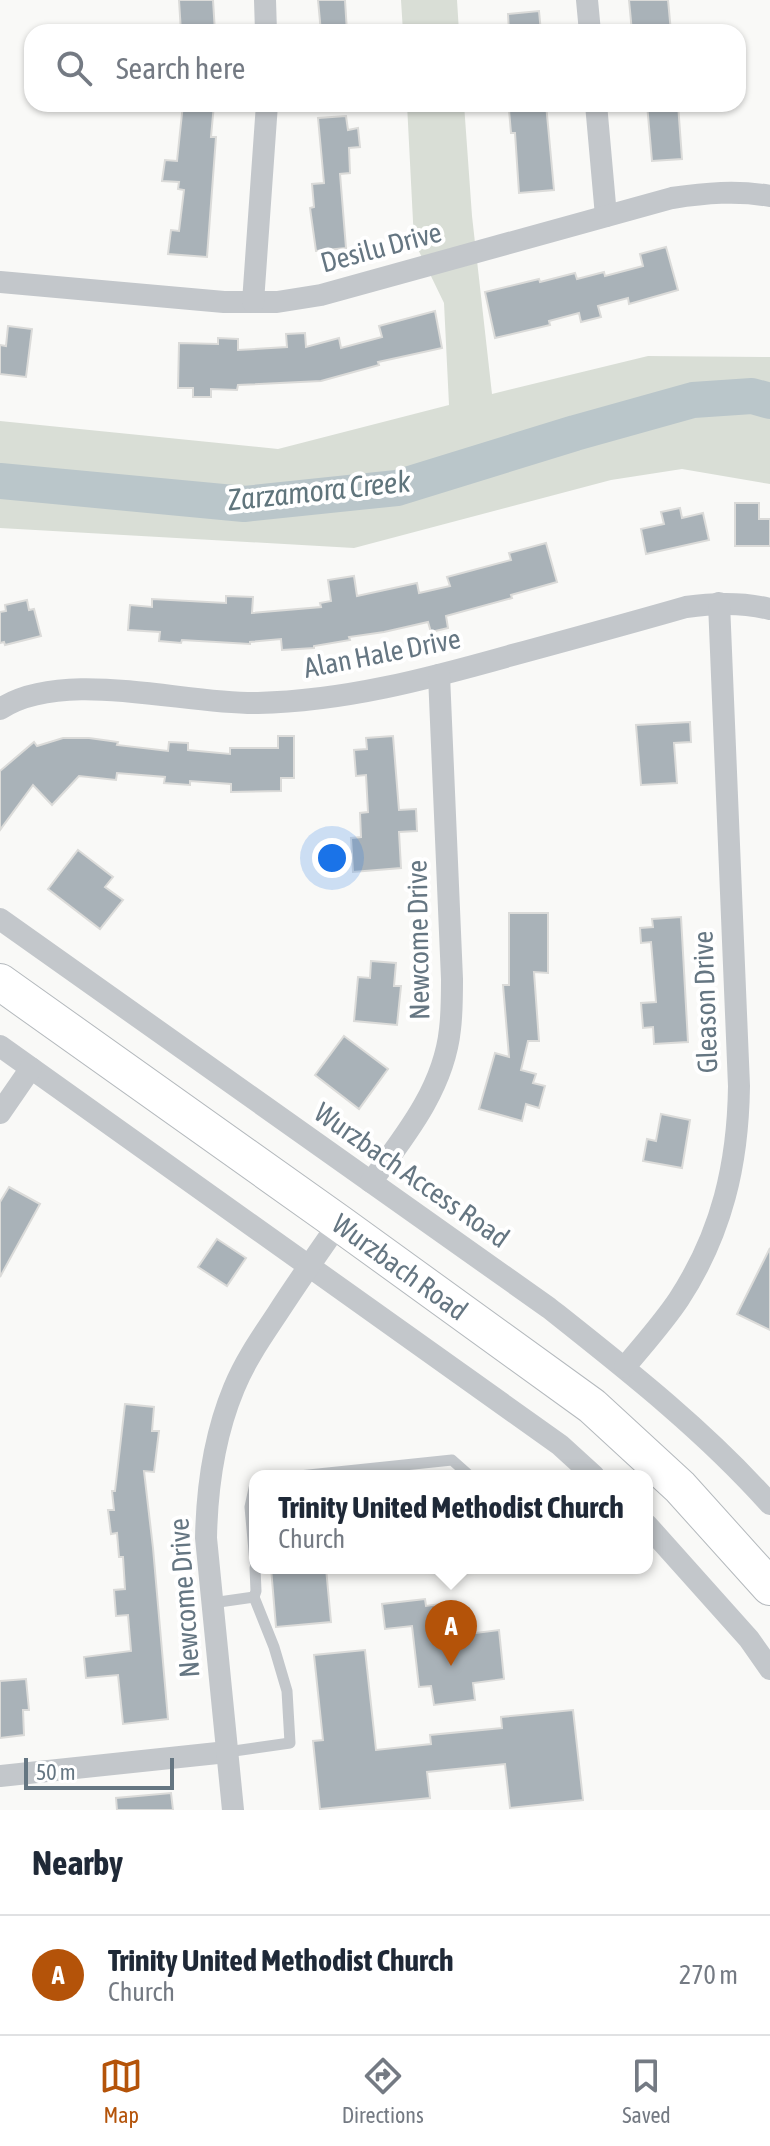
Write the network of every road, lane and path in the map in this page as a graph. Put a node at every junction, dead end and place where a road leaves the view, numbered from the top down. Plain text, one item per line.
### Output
1 (265, 0) edge
2 (587, 0) edge
3 (266, 24) edge
4 (589, 24) edge
5 (266, 112) edge
6 (597, 112) edge
7 (770, 196) edge
8 (606, 216) junction
9 (0, 282) edge
10 (253, 302) junction
11 (719, 603) junction
12 (770, 609) edge
13 (439, 675) junction
14 (0, 709) edge
15 (0, 919) edge
16 (0, 982) edge
17 (0, 1046) edge
18 (31, 1068) junction
19 (0, 1113) edge
20 (371, 1182) junction
21 (339, 1223) junction
22 (309, 1265) junction
23 (625, 1367) junction
24 (356, 1470) edge
25 (463, 1470) edge
26 (587, 1470) edge
27 (770, 1504) edge
28 (653, 1532) edge
29 (255, 1574) edge
30 (770, 1587) edge
31 (254, 1597) junction
32 (212, 1603) junction
33 (770, 1669) edge
34 (227, 1752) junction
35 (0, 1776) edge
36 (233, 1810) edge

1 - 3 street
2 - 4 street
5 - 10 street
6 - 8 street
7 - 8 street, Desilu Drive
8 - 10 street, Desilu Drive
9 - 10 street, Desilu Drive
11 - 12 street, Alan Hale Drive
11 - 13 street, Alan Hale Drive
11 - 23 street, Gleason Drive
13 - 14 street, Alan Hale Drive
13 - 20 street, Newcome Drive
15 - 20 street, Wurzbach Access Road
16 - 21 main road, Wurzbach Road
17 - 18 street
18 - 19 street
18 - 22 street
20 - 23 street, Wurzbach Access Road
21 - 22 street, Newcome Drive
21 - 30 main road, Wurzbach Road
22 - 26 street
22 - 32 street, Newcome Drive
23 - 27 street, Wurzbach Access Road
24 - 25 lane
28 - 33 street
29 - 31 lane
31 - 32 lane
31 - 34 lane
32 - 34 street, Newcome Drive
34 - 35 street
34 - 36 street, Newcome Drive

